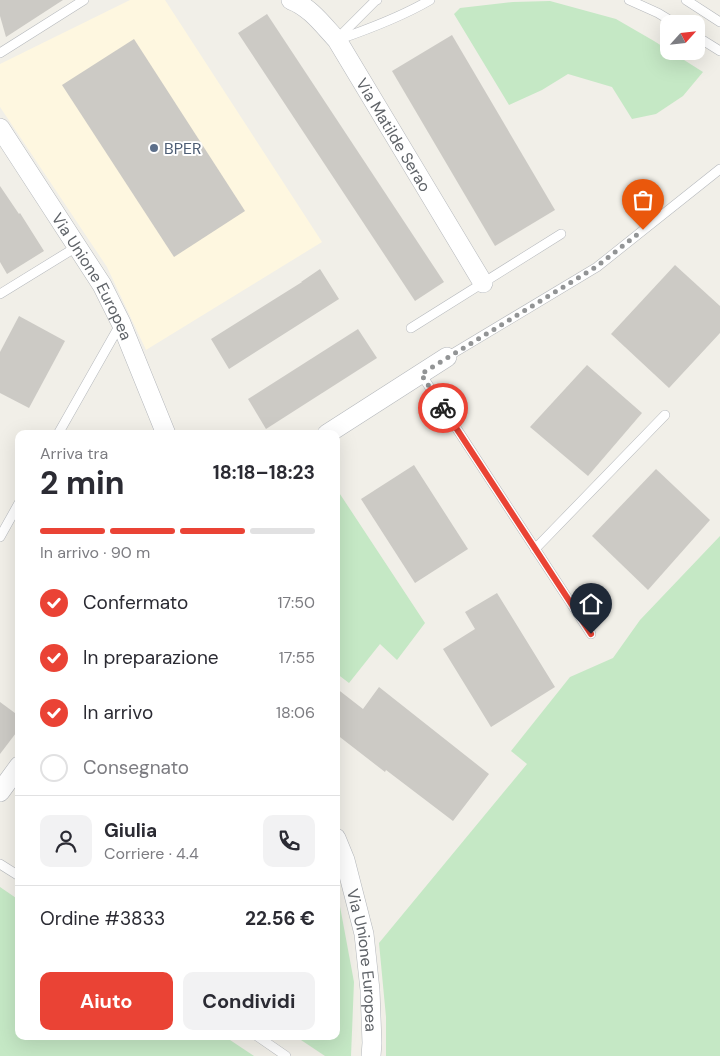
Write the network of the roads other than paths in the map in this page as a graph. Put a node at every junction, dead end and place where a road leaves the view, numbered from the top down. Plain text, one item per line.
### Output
1 (66, 0) edge
2 (84, 0) edge
3 (291, 0) edge
4 (377, 0) edge
5 (430, 0) edge
6 (629, 0) edge
7 (686, 0) edge
8 (71, 9) junction
9 (661, 15) edge
10 (720, 22) edge
11 (337, 40) junction
12 (705, 42) edge
13 (720, 51) edge
14 (0, 53) edge
15 (0, 128) edge
16 (720, 169) edge
17 (561, 234) dead end
18 (78, 246) junction
19 (483, 283) junction
20 (0, 294) edge
21 (121, 323) junction
22 (411, 328) dead end
23 (447, 357) joint
24 (421, 374) junction
25 (665, 415) dead end
26 (60, 430) edge
27 (164, 430) edge
28 (333, 430) edge
29 (15, 511) edge
30 (0, 536) edge
31 (536, 549) junction
32 (591, 634) dead end
33 (15, 771) edge
34 (0, 792) edge
35 (340, 848) edge
36 (0, 864) edge
37 (15, 873) edge
38 (263, 1040) edge
39 (286, 1056) edge
40 (371, 1056) edge

1 - 8 lane
2 - 8 lane
3 - 11 street, Via Matilde Serao
4 - 11 lane
5 - 11 lane
6 - 9 lane
7 - 10 lane
8 - 14 lane
11 - 19 street, Via Matilde Serao
12 - 13 lane
15 - 18 street, Via Unione Europea
16 - 23 lane
17 - 19 lane
18 - 20 lane
18 - 21 street, Via Unione Europea
19 - 22 lane
21 - 26 lane
21 - 27 street, Via Unione Europea
23 - 24 street
24 - 28 street
24 - 31 lane
25 - 31 lane
29 - 30 lane
31 - 32 lane
33 - 34 street
35 - 40 street, Via Unione Europea
36 - 37 lane
38 - 39 lane

